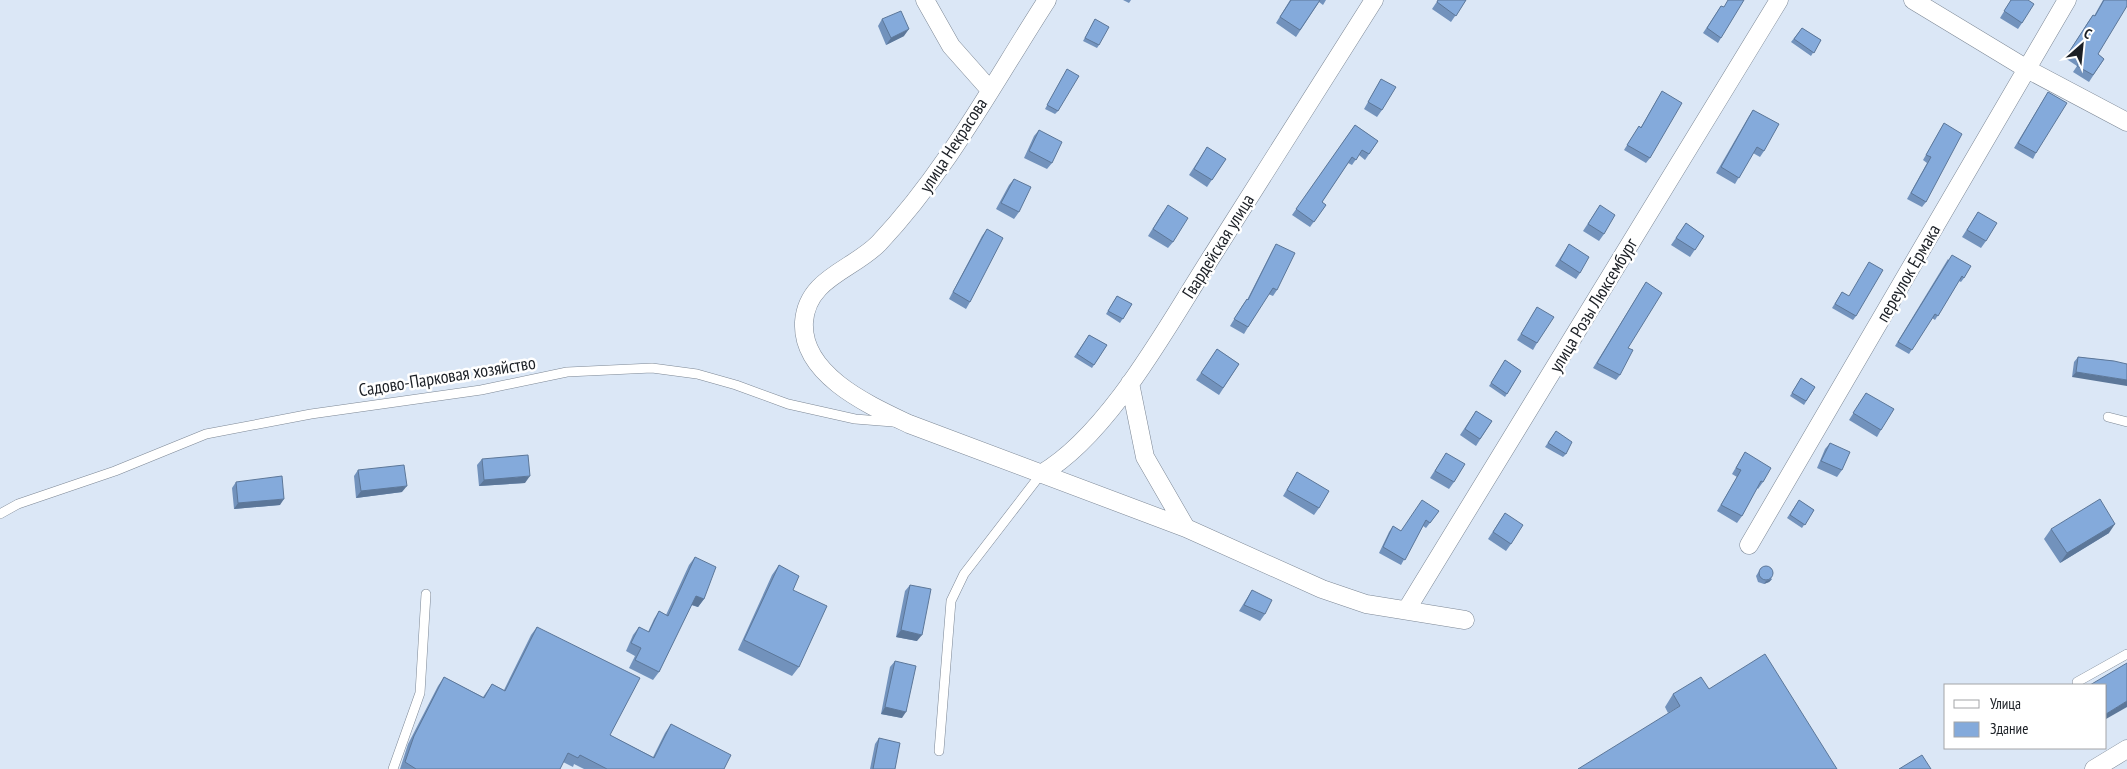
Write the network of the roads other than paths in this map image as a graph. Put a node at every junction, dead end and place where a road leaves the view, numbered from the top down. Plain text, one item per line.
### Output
1 (925, 0) edge
2 (1047, 0) edge
3 (1374, 0) edge
4 (1779, 0) edge
5 (1913, 0) edge
6 (2067, 0) edge
7 (2027, 69) junction
8 (990, 90) junction
9 (2127, 122) edge
10 (1130, 383) junction
11 (2108, 417) dead end
12 (2127, 422) edge
13 (909, 424) junction
14 (1041, 474) junction
15 (0, 514) edge
16 (1186, 528) junction
17 (1749, 546) dead end
18 (426, 594) dead end
19 (1407, 609) junction
20 (1466, 620) dead end
21 (2127, 654) edge
22 (2077, 682) dead end
23 (2127, 749) edge
24 (939, 751) dead end
25 (393, 769) edge
26 (2094, 769) edge

1 - 8 street
2 - 8 street, улица Некрасова
3 - 10 street, Гвардейская улица
4 - 19 street, улица Розы Люксембург
5 - 7 street
6 - 7 street, переулок Ермака
7 - 9 street
7 - 17 street, переулок Ермака
8 - 13 street, улица Некрасова
10 - 14 street, Гвардейская улица
10 - 16 street
11 - 12 lane
13 - 14 street, улица Некрасова
13 - 15 lane, Садово-Парковая хозяйство
14 - 16 street, улица Некрасова
14 - 24 lane
16 - 19 street, улица Некрасова
18 - 25 lane
19 - 20 street, улица Некрасова
21 - 22 lane
23 - 26 street

